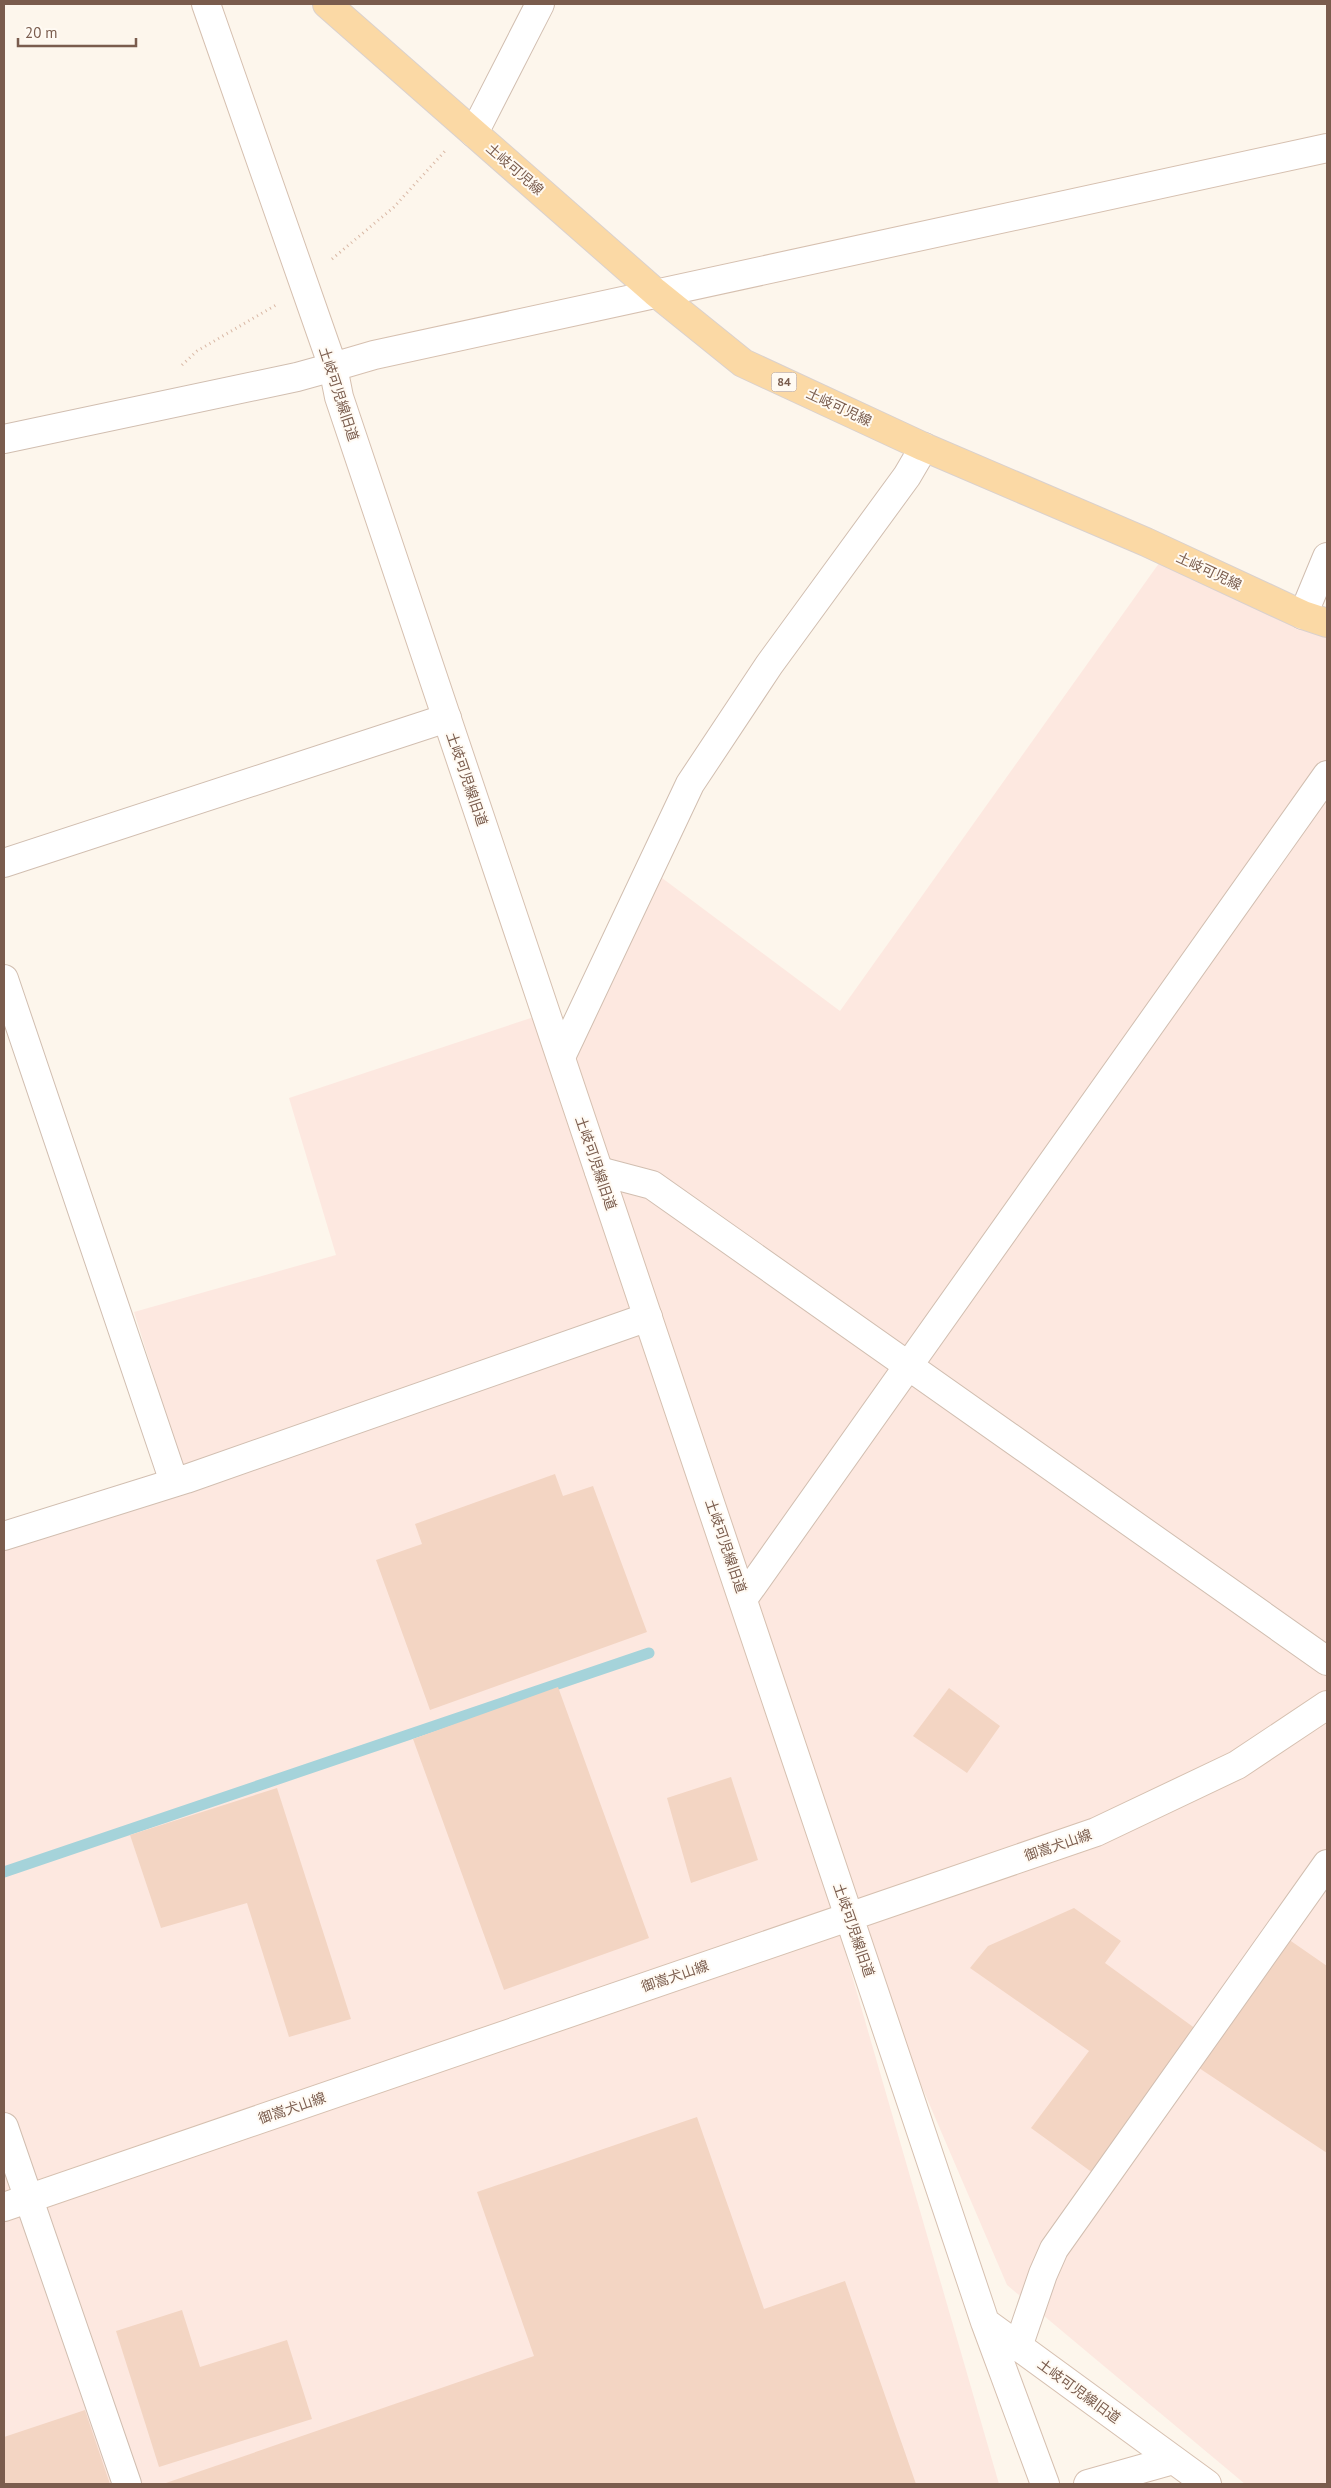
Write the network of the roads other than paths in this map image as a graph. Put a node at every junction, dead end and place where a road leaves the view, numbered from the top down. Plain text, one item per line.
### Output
1 (206, 4) edge
2 (327, 4) edge
3 (540, 4) edge
4 (470, 129) junction
5 (1327, 148) edge
6 (655, 292) junction
7 (333, 367) junction
8 (4, 440) edge
9 (924, 446) junction
10 (1327, 557) edge
11 (1315, 619) edge
12 (447, 718) junction
13 (1327, 775) edge
14 (4, 862) edge
15 (4, 979) edge
16 (561, 1057) junction
17 (599, 1171) junction
18 (648, 1317) junction
19 (908, 1366) junction
20 (174, 1482) junction
21 (4, 1536) edge
22 (743, 1598) junction
23 (1327, 1661) edge
24 (1327, 1705) edge
25 (1327, 1864) edge
26 (849, 1917) junction
27 (4, 2127) edge
28 (16, 2203) edge
29 (985, 2322) junction
30 (1018, 2346) junction
31 (1173, 2460) junction
32 (127, 2484) edge
33 (1046, 2484) edge
34 (1088, 2484) edge
35 (1207, 2484) edge

1 - 7 street, 土岐可児線旧道
2 - 4 main road, 土岐可児線 / 84
3 - 4 street
4 - 6 main road, 土岐可児線 / 84
5 - 6 street
6 - 7 street
6 - 9 main road, 土岐可児線 / 84
7 - 8 street
7 - 12 street, 土岐可児線旧道
9 - 11 main road, 土岐可児線 / 84
9 - 16 street
10 - 11 street
12 - 14 street
12 - 16 street, 土岐可児線旧道
13 - 19 street
15 - 20 street
16 - 17 street, 土岐可児線旧道
17 - 18 street, 土岐可児線旧道
17 - 19 street
18 - 20 street
18 - 22 street, 土岐可児線旧道
19 - 22 street
19 - 23 street
20 - 21 street
22 - 26 street, 土岐可児線旧道
24 - 26 street, 御嵩犬山線
25 - 30 street
26 - 28 street, 御嵩犬山線
26 - 29 street, 土岐可児線旧道
27 - 28 street
28 - 32 street
29 - 30 street, 土岐可児線旧道
29 - 33 street, 土岐可児線旧道
30 - 31 street, 土岐可児線旧道
31 - 34 street
31 - 35 street, 土岐可児線旧道

